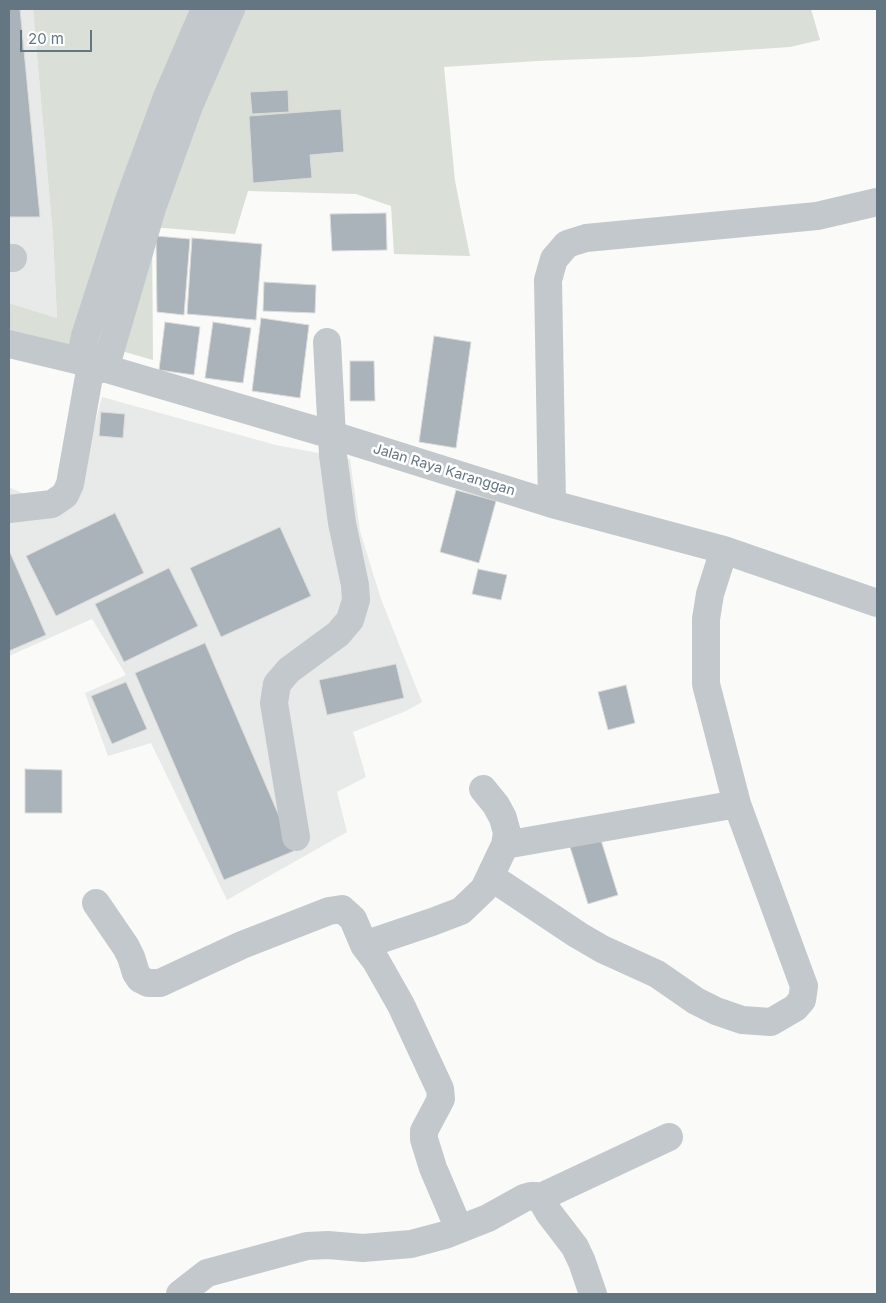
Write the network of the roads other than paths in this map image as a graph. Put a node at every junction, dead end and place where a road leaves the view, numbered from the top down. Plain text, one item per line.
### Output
1 (205, 9) edge
2 (230, 9) edge
3 (877, 202) edge
4 (134, 227) junction
5 (327, 342) dead end
6 (9, 344) edge
7 (92, 365) junction
8 (332, 435) junction
9 (552, 504) junction
10 (9, 509) edge
11 (724, 550) junction
12 (877, 603) edge
13 (483, 789) dead end
14 (737, 804) junction
15 (296, 837) dead end
16 (506, 845) junction
17 (491, 877) junction
18 (96, 903) dead end
19 (364, 945) junction
20 (669, 1136) dead end
21 (539, 1198) junction
22 (459, 1228) junction
23 (180, 1294) edge
24 (593, 1294) edge

1 - 4 street
2 - 4 street
3 - 9 street
4 - 7 street
5 - 8 street
6 - 7 street, Jalan Raya Karanggan
7 - 8 street, Jalan Raya Karanggan
7 - 10 street
8 - 9 street, Jalan Raya Karanggan
8 - 15 street
9 - 11 street, Jalan Raya Karanggan
11 - 12 street, Jalan Raya Karanggan
11 - 14 street
13 - 16 street
14 - 16 street
14 - 17 street
16 - 17 street
17 - 19 street
18 - 19 street
19 - 22 street
20 - 21 street
21 - 22 street
21 - 24 street
22 - 23 street

